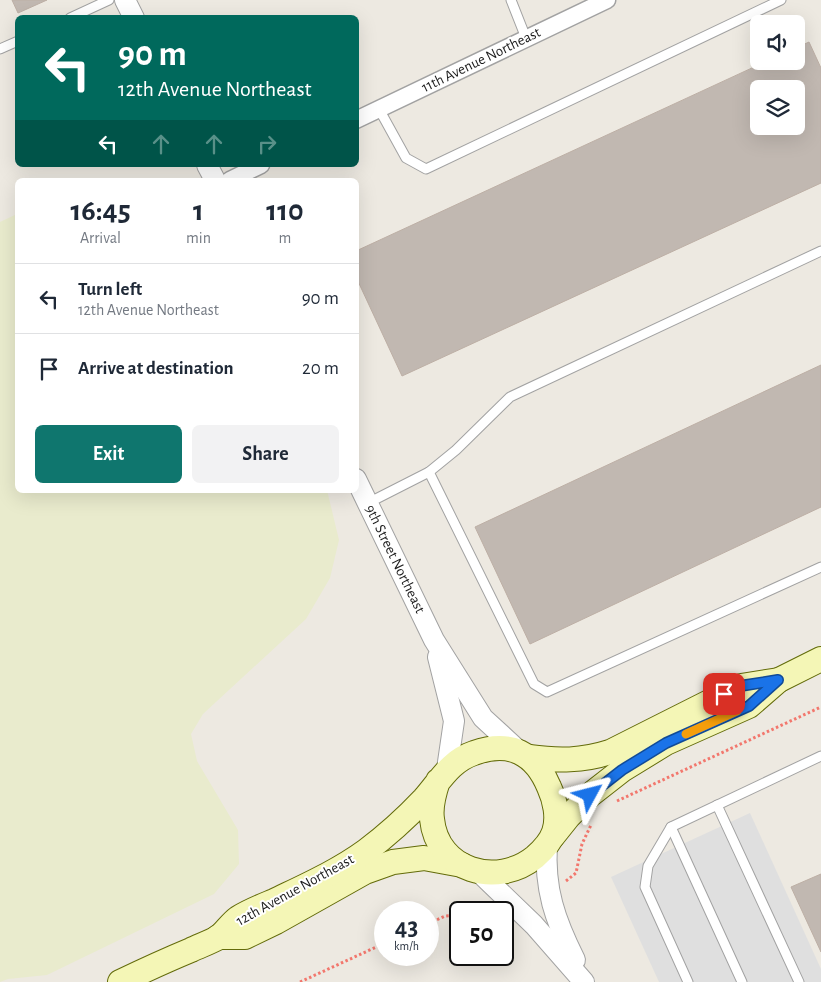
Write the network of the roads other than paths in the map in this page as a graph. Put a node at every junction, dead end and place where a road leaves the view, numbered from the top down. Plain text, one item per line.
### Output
1 (109, 0) edge
2 (126, 0) edge
3 (511, 0) edge
4 (607, 0) edge
5 (781, 0) edge
6 (76, 15) edge
7 (133, 15) edge
8 (526, 38) junction
9 (15, 42) edge
10 (0, 49) edge
11 (379, 109) junction
12 (359, 119) edge
13 (257, 167) edge
14 (234, 178) edge
15 (821, 252) edge
16 (429, 472) junction
17 (359, 485) edge
18 (368, 503) junction
19 (821, 567) edge
20 (434, 640) junction
21 (821, 659) edge
22 (778, 680) junction
23 (524, 755) junction
24 (821, 756) edge
25 (442, 775) junction
26 (716, 805) junction
27 (670, 827) junction
28 (550, 840) junction
29 (470, 869) junction
30 (218, 937) junction
31 (120, 982) edge
32 (585, 982) edge
33 (688, 982) edge
34 (742, 982) edge
35 (798, 982) edge

1 - 6 lane
2 - 7 street
3 - 8 lane
4 - 8 street, 11th Avenue Northeast
5 - 11 lane
8 - 11 street, 11th Avenue Northeast
9 - 10 lane
11 - 12 street, 11th Avenue Northeast
13 - 14 street
15 - 16 lane
16 - 18 lane
16 - 19 lane
17 - 18 street, 9th Street Northeast
18 - 20 street, 9th Street Northeast
20 - 23 street, 9th Street Northeast
20 - 25 street, 9th Street Northeast
21 - 22 main road
22 - 23 main road
22 - 28 main road
23 - 25 main road
23 - 28 main road
24 - 26 lane
25 - 29 main road
25 - 30 main road, 12th Avenue Northeast
26 - 27 lane
26 - 35 lane
27 - 33 lane
27 - 34 lane
28 - 29 main road
28 - 32 street
29 - 30 main road, 12th Avenue Northeast
29 - 32 street
30 - 31 main road, 12th Avenue Northeast

